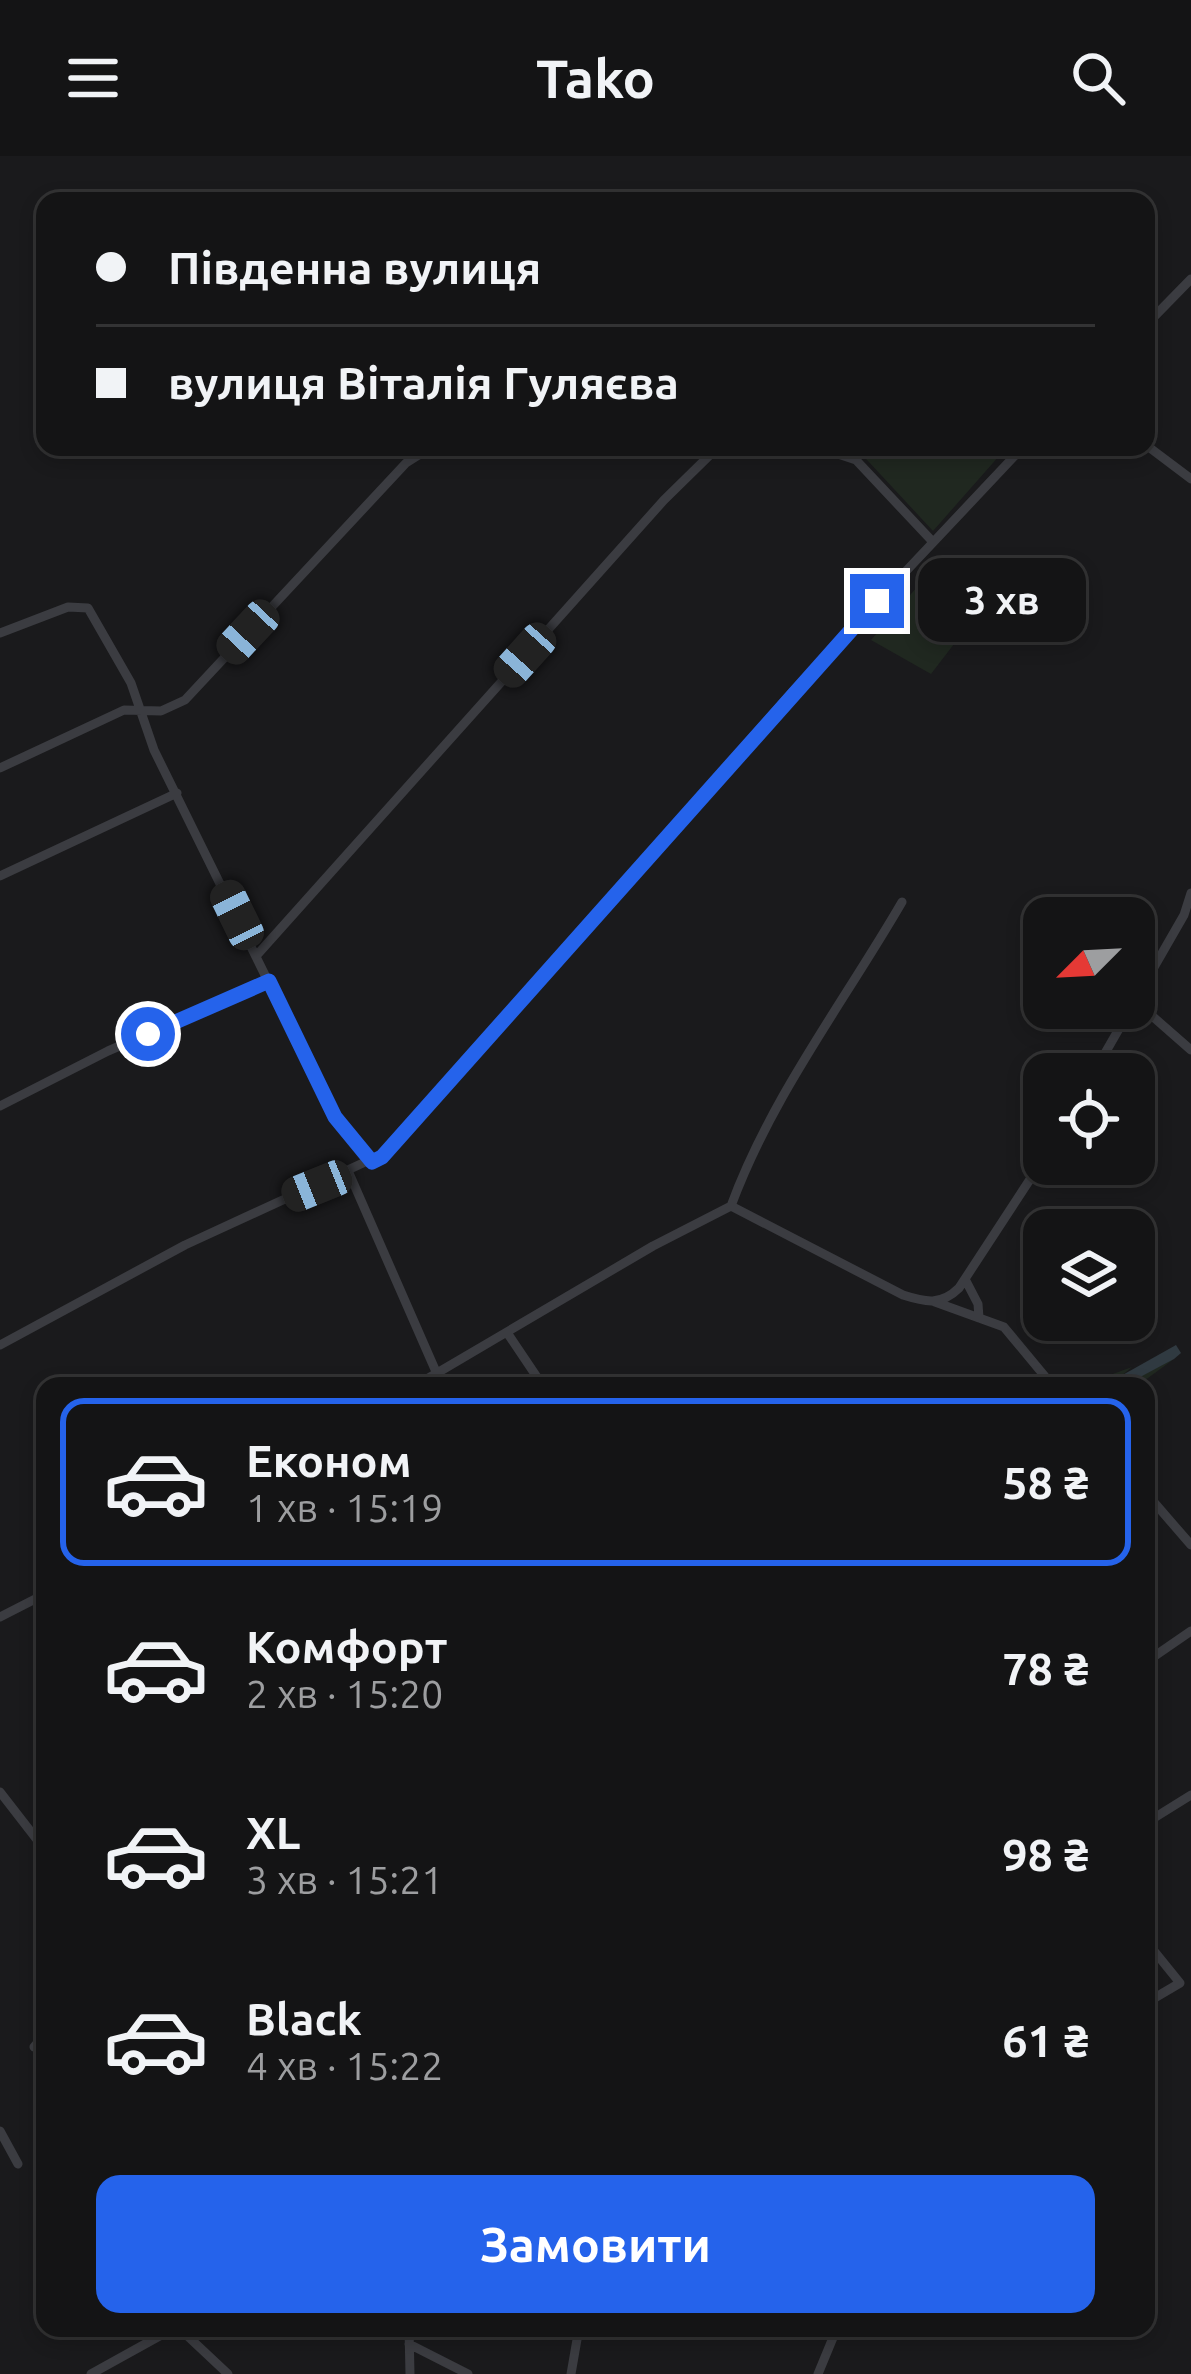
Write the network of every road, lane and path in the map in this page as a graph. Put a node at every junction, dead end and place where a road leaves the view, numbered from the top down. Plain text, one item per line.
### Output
1 (1191, 279) edge
2 (1155, 316) edge
3 (1155, 452) edge
4 (417, 456) edge
5 (709, 456) edge
6 (844, 456) edge
7 (1014, 456) edge
8 (1191, 479) edge
9 (933, 542) junction
10 (0, 633) edge
11 (139, 710) junction
12 (0, 768) edge
13 (177, 794) junction
14 (0, 876) edge
15 (1191, 892) edge
16 (902, 902) dead end
17 (257, 955) junction
18 (1155, 966) edge
19 (269, 981) junction
20 (1155, 1021) edge
21 (1191, 1050) edge
22 (0, 1106) edge
23 (372, 1162) junction
24 (349, 1172) junction
25 (1026, 1185) edge
26 (731, 1206) junction
27 (965, 1279) junction
28 (934, 1302) junction
29 (979, 1318) junction
30 (508, 1334) junction
31 (0, 1345) edge
32 (436, 1373) junction
33 (430, 1377) edge
34 (537, 1377) edge
35 (1046, 1377) edge
36 (1155, 1503) edge
37 (1191, 1545) edge
38 (36, 1599) edge
39 (0, 1617) edge
40 (1191, 1630) edge
41 (1155, 1656) edge
42 (0, 1792) edge
43 (1191, 1796) edge
44 (1155, 1817) edge
45 (36, 1838) edge
46 (1155, 1952) edge
47 (1155, 1997) edge
48 (36, 2045) edge
49 (34, 2047) dead end
50 (0, 2131) edge
51 (18, 2164) dead end
52 (160, 2337) edge
53 (187, 2337) edge
54 (409, 2337) edge
55 (577, 2337) edge
56 (833, 2337) edge
57 (409, 2344) junction
58 (91, 2374) edge
59 (228, 2374) edge
60 (410, 2374) edge
61 (468, 2374) edge
62 (571, 2374) edge
63 (818, 2374) edge

1 - 2 street
3 - 8 street
4 - 11 street
5 - 17 street
6 - 9 street
7 - 9 street
9 - 23 street
10 - 11 street
11 - 12 street
11 - 13 street
13 - 14 street
13 - 17 street
15 - 18 street
16 - 26 street
17 - 19 street
19 - 22 street
19 - 23 street
20 - 21 street
23 - 24 street
24 - 31 street
24 - 32 street
25 - 27 street
26 - 28 street
26 - 30 street
27 - 28 street
27 - 29 street
28 - 29 street
29 - 35 street
30 - 32 street
30 - 34 street
32 - 33 street
36 - 37 street
38 - 39 street
40 - 41 street
42 - 45 street
43 - 44 street
46 - 47 street
48 - 49 street
50 - 51 street
52 - 58 street
53 - 59 street
54 - 57 street
55 - 62 street
56 - 63 street
57 - 60 street
57 - 61 street

